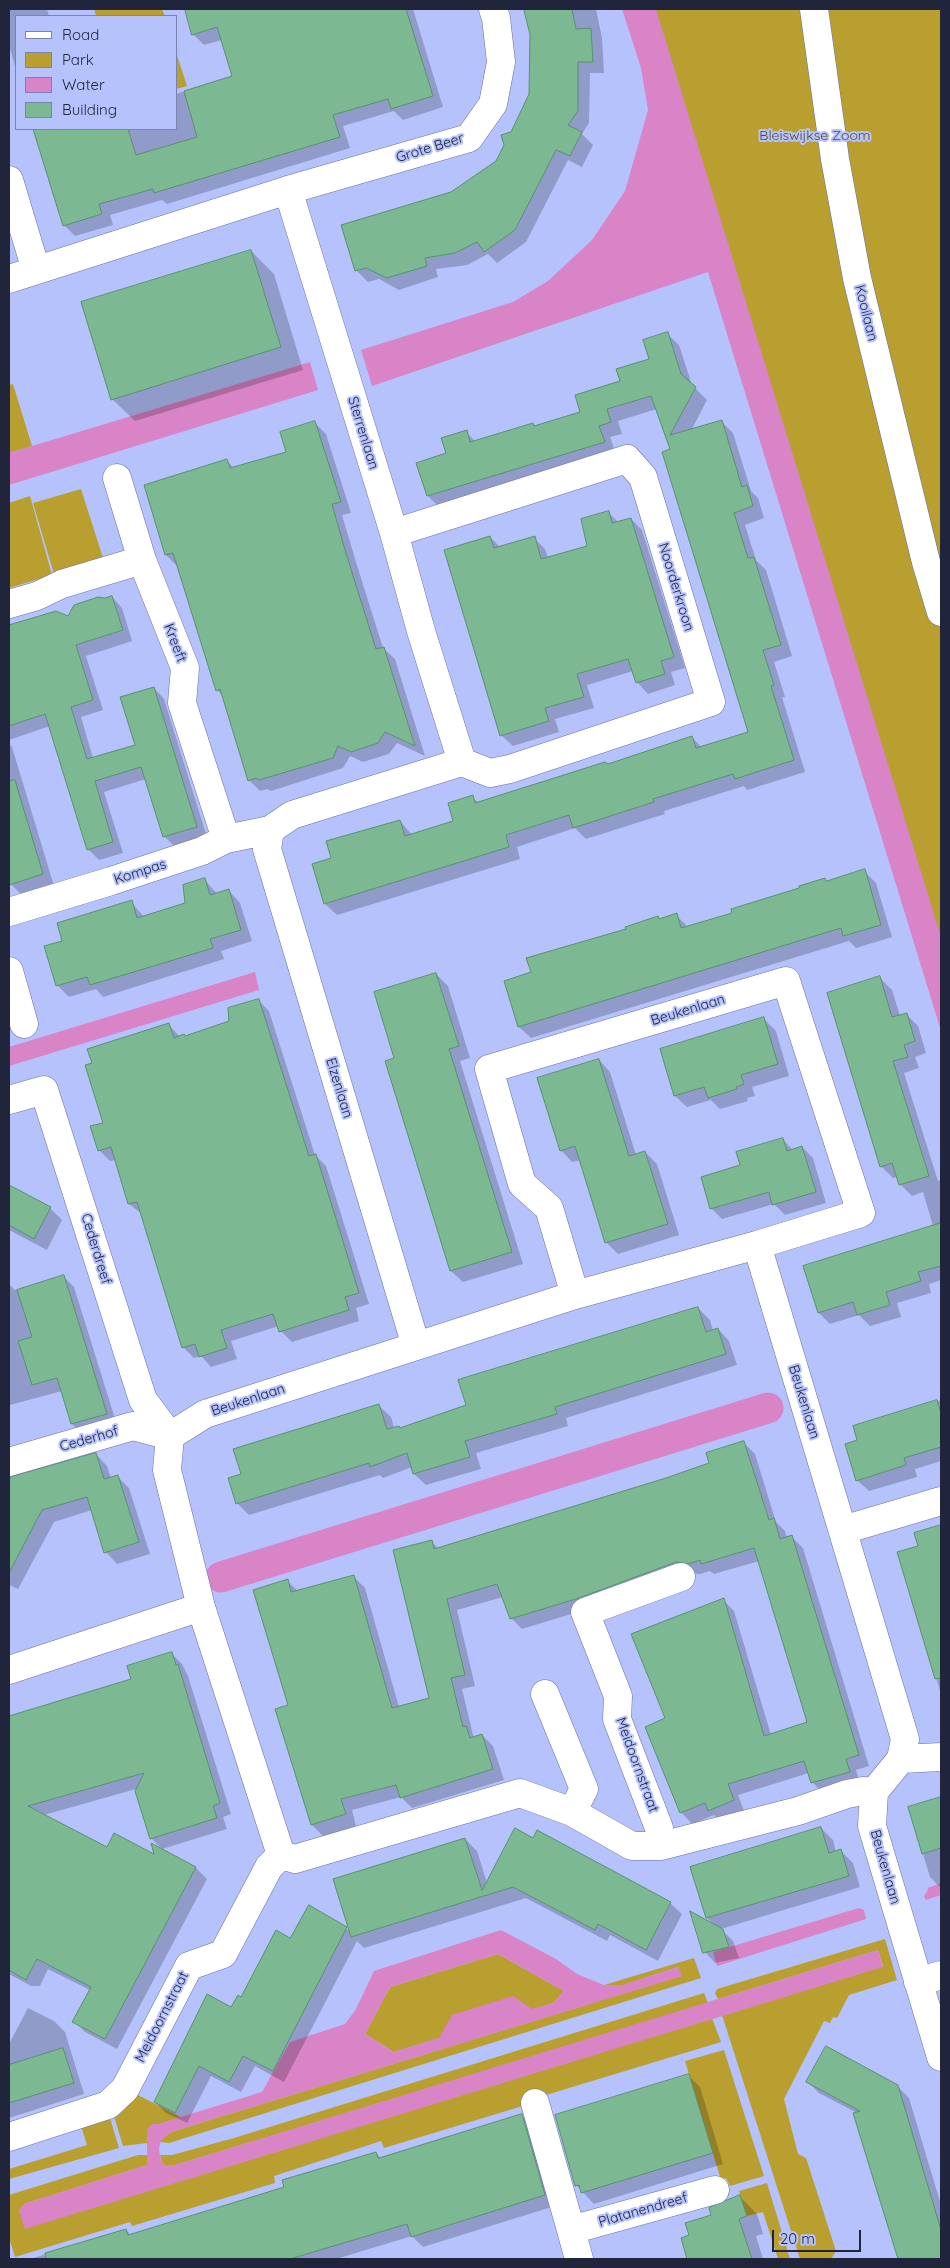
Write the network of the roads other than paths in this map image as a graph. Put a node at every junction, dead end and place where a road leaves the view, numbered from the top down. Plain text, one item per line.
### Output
1 (493, 9) edge
2 (814, 9) edge
3 (9, 180) edge
4 (288, 190) junction
5 (36, 270) junction
6 (9, 278) edge
7 (117, 478) dead end
8 (394, 532) junction
9 (142, 560) junction
10 (9, 604) edge
11 (941, 612) edge
12 (462, 762) junction
13 (270, 830) junction
14 (226, 839) junction
15 (9, 912) edge
16 (9, 971) edge
17 (24, 1024) dead end
18 (9, 1100) edge
19 (757, 1245) junction
20 (574, 1295) junction
21 (416, 1346) junction
22 (170, 1436) junction
23 (9, 1462) edge
24 (941, 1500) edge
25 (843, 1530) junction
26 (681, 1577) dead end
27 (200, 1607) junction
28 (9, 1670) edge
29 (545, 1694) dead end
30 (941, 1757) edge
31 (902, 1759) junction
32 (874, 1792) junction
33 (572, 1812) junction
34 (661, 1846) junction
35 (281, 1855) junction
36 (930, 1978) edge
37 (941, 2057) edge
38 (536, 2103) dead end
39 (9, 2137) edge
40 (714, 2190) dead end
41 (571, 2230) junction
42 (579, 2259) edge

1 - 4 street, Grote Beer
2 - 11 street, Kooilaan
3 - 5 street
4 - 5 street
4 - 8 street, Sterrenlaan
5 - 6 street
7 - 9 street, Kreeft
8 - 12 street, Sterrenlaan
8 - 12 street, Noorderkroon
9 - 10 street
9 - 14 street, Kreeft
12 - 13 street
13 - 14 street, Kompas
13 - 21 street, Elzenlaan
14 - 15 street, Kompas
16 - 17 street
18 - 22 street, Cederdreef
19 - 20 street, Beukenlaan
19 - 20 street, Beukenlaan
19 - 25 street, Beukenlaan
20 - 21 street, Beukenlaan
21 - 22 street, Beukenlaan
22 - 23 street, Cederhof
22 - 27 street
24 - 25 street
25 - 31 street, Beukenlaan
26 - 34 street, Meidoornstraat
27 - 28 street
27 - 35 street
29 - 33 street
30 - 31 street
31 - 32 street
32 - 34 street
32 - 36 street, Beukenlaan
33 - 34 street
33 - 35 street
35 - 39 street, Meidoornstraat
36 - 37 street, Beukenlaan
38 - 41 street
40 - 41 street, Platanendreef
41 - 42 street

